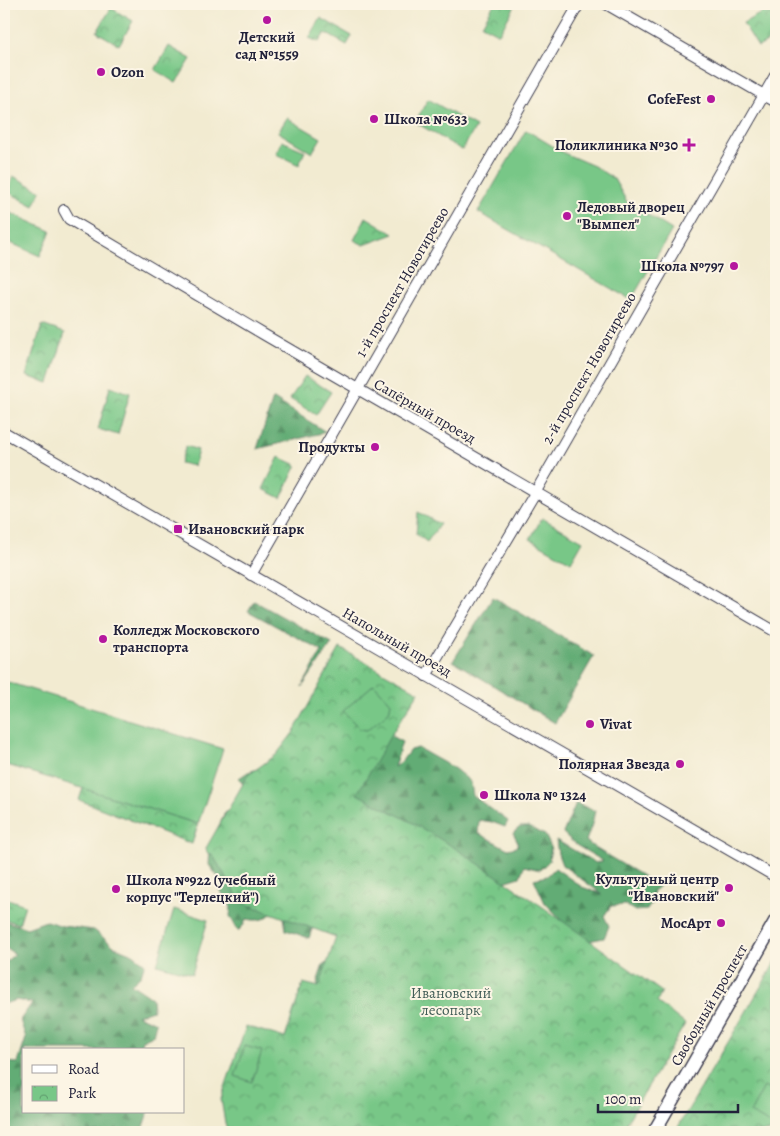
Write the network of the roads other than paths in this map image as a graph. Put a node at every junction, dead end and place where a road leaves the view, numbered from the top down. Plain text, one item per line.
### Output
1 (579, 4) edge
2 (606, 4) edge
3 (776, 74) edge
4 (764, 95) junction
5 (776, 102) edge
6 (64, 210) dead end
7 (358, 390) junction
8 (4, 432) edge
9 (535, 493) junction
10 (251, 575) junction
11 (776, 632) edge
12 (426, 676) junction
13 (776, 877) edge
14 (776, 920) edge
15 (654, 1132) edge

1 - 7 street, 1-й проспект Новогиреево
2 - 4 street
3 - 4 street, 2-й проспект Новогиреево
4 - 5 street
4 - 9 street, 2-й проспект Новогиреево
6 - 7 street, Сапёрный проезд
7 - 9 street, Сапёрный проезд
7 - 10 street, 1-й проспект Новогиреево
8 - 10 street, Напольный проезд
9 - 11 street, Сапёрный проезд
9 - 12 street, 2-й проспект Новогиреево
10 - 12 street, Напольный проезд
12 - 13 street, Напольный проезд
14 - 15 main road, Свободный проспект

